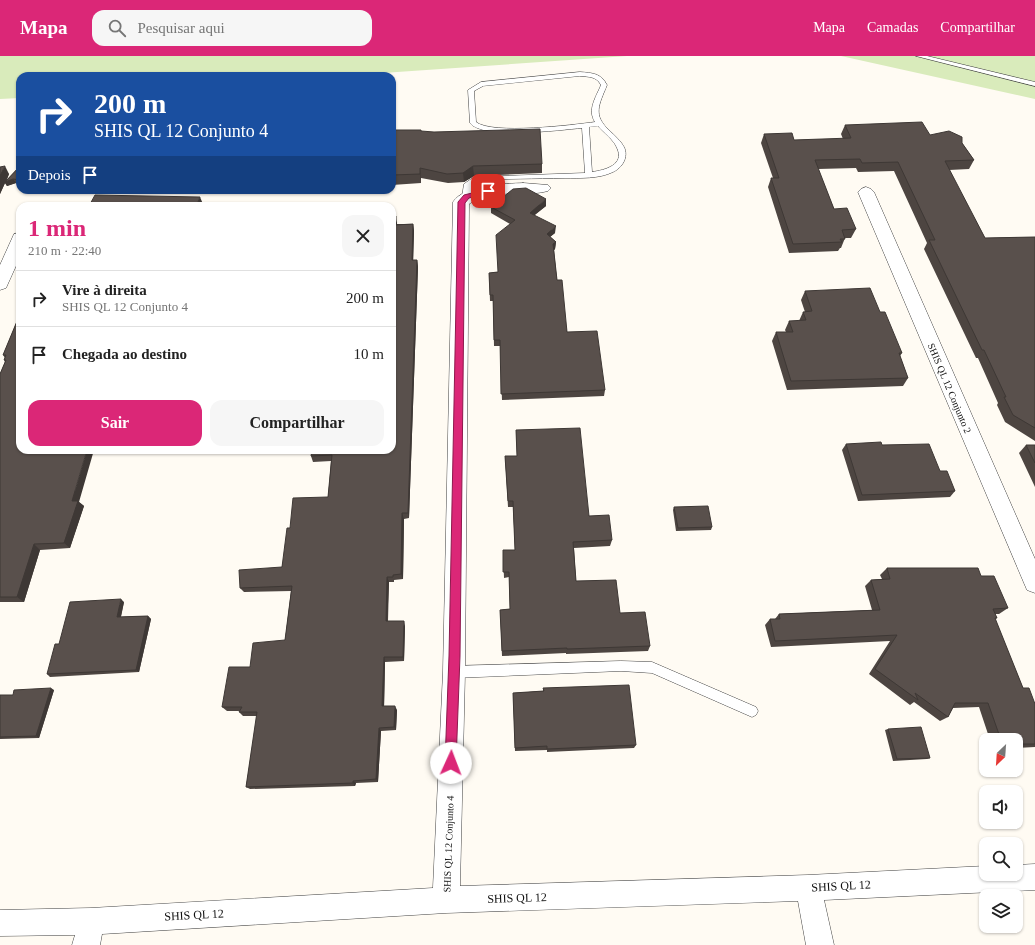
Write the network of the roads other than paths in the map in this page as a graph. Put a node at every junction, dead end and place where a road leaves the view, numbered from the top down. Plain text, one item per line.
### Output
1 (919, 56) edge
2 (1035, 84) edge
3 (600, 124) junction
4 (585, 126) junction
5 (589, 175) junction
6 (543, 188) dead end
7 (866, 192) dead end
8 (466, 196) junction
9 (16, 247) edge
10 (0, 284) edge
11 (1035, 583) edge
12 (454, 672) junction
13 (752, 711) dead end
14 (1035, 877) edge
15 (808, 888) junction
16 (446, 900) junction
17 (0, 923) edge
18 (89, 933) edge
19 (820, 945) edge

1 - 2 lane
3 - 4 lane
3 - 4 lane
3 - 5 lane
4 - 5 lane
5 - 8 lane
6 - 8 street
7 - 11 street, SHIS QL 12 Conjunto 2
8 - 12 street, SHIS QL 12 Conjunto 4
9 - 10 street
12 - 13 lane
12 - 16 street, SHIS QL 12 Conjunto 4
14 - 15 street, SHIS QL 12
15 - 16 street, SHIS QL 12
15 - 19 street
16 - 18 street, SHIS QL 12
17 - 18 street, SHIS QL 12

